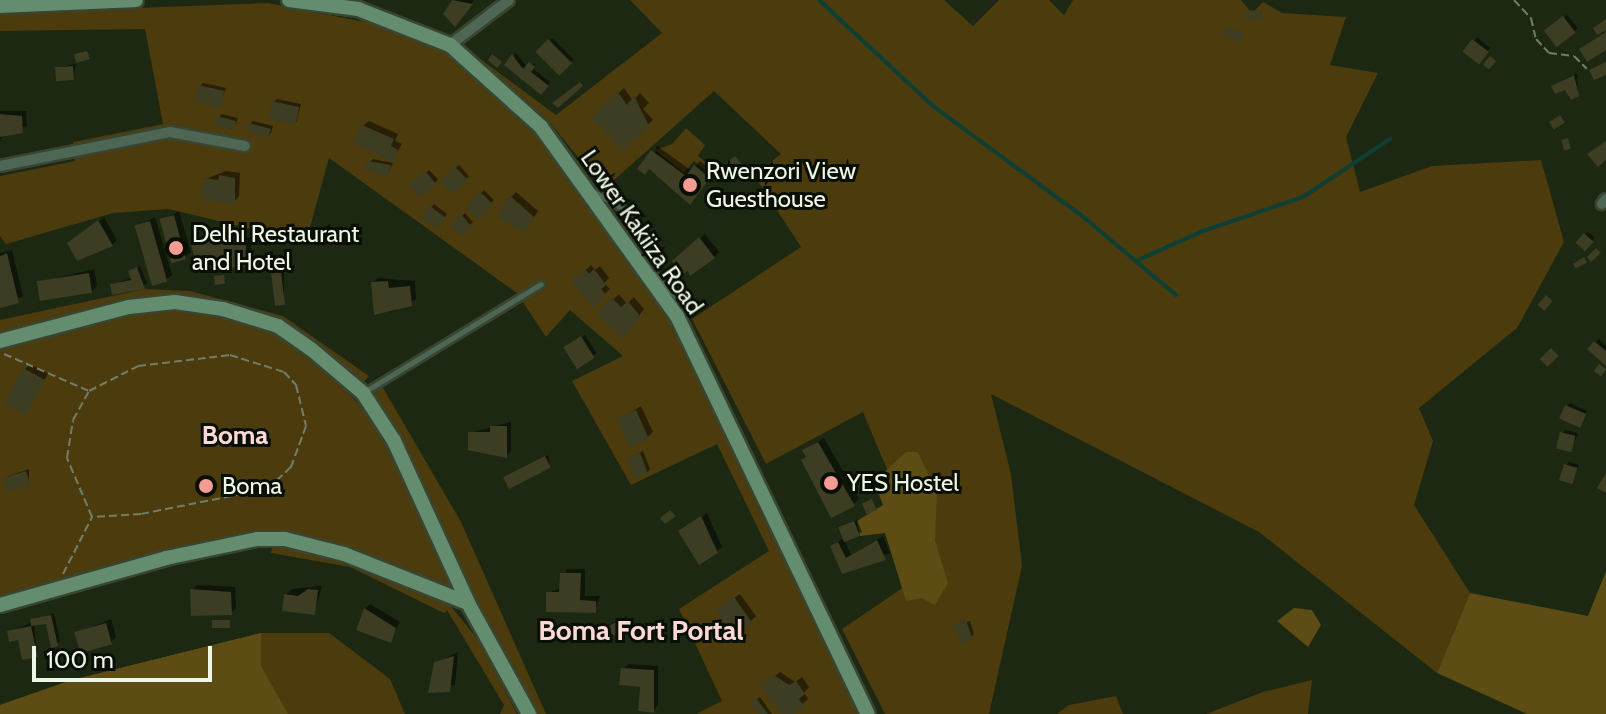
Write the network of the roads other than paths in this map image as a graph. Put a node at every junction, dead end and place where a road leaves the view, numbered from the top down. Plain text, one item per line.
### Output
1 (136, 0) edge
2 (289, 0) edge
3 (509, 0) edge
4 (0, 6) edge
5 (450, 45) junction
6 (245, 146) dead end
7 (0, 166) edge
8 (587, 187) junction
9 (631, 213) dead end
10 (638, 259) junction
11 (541, 284) dead end
12 (687, 308) dead end
13 (0, 341) edge
14 (363, 393) junction
15 (468, 603) junction
16 (0, 605) edge
17 (529, 714) edge
18 (868, 714) edge

1 - 4 main road
2 - 5 main road, Lower Kakiiza Road
3 - 5 street
5 - 8 main road, Lower Kakiiza Road
6 - 7 street
8 - 9 lane
8 - 10 main road, Lower Kakiiza Road
10 - 12 lane
10 - 18 main road, Lower Kakiiza Road
11 - 14 lane
13 - 14 main road
14 - 15 main road
15 - 16 main road
15 - 17 main road

